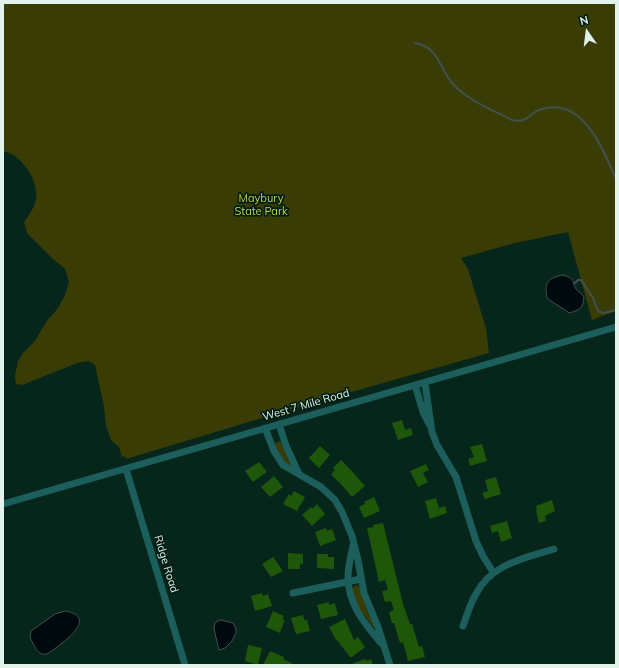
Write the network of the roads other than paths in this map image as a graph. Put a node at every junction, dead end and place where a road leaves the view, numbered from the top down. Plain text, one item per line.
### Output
1 (616, 327) edge
2 (425, 383) junction
3 (414, 385) junction
4 (279, 424) junction
5 (430, 426) junction
6 (265, 428) junction
7 (126, 469) junction
8 (298, 474) junction
9 (3, 504) edge
10 (354, 543) junction
11 (554, 549) dead end
12 (493, 572) junction
13 (361, 580) junction
14 (348, 582) junction
15 (293, 593) dead end
16 (463, 626) dead end
17 (382, 644) junction
18 (185, 665) edge
19 (390, 665) edge

1 - 2 street, West 7 Mile Road
2 - 3 street, West 7 Mile Road
2 - 5 street
3 - 4 street, West 7 Mile Road
3 - 5 street
4 - 6 street, West 7 Mile Road
4 - 8 street
5 - 12 street
6 - 7 street, West 7 Mile Road
6 - 8 street
7 - 9 street, West 7 Mile Road
7 - 18 street, Ridge Road
8 - 10 street
10 - 13 street
10 - 14 street
11 - 12 street
12 - 16 street
13 - 14 street
13 - 17 street
14 - 15 street
14 - 17 street
17 - 19 street

